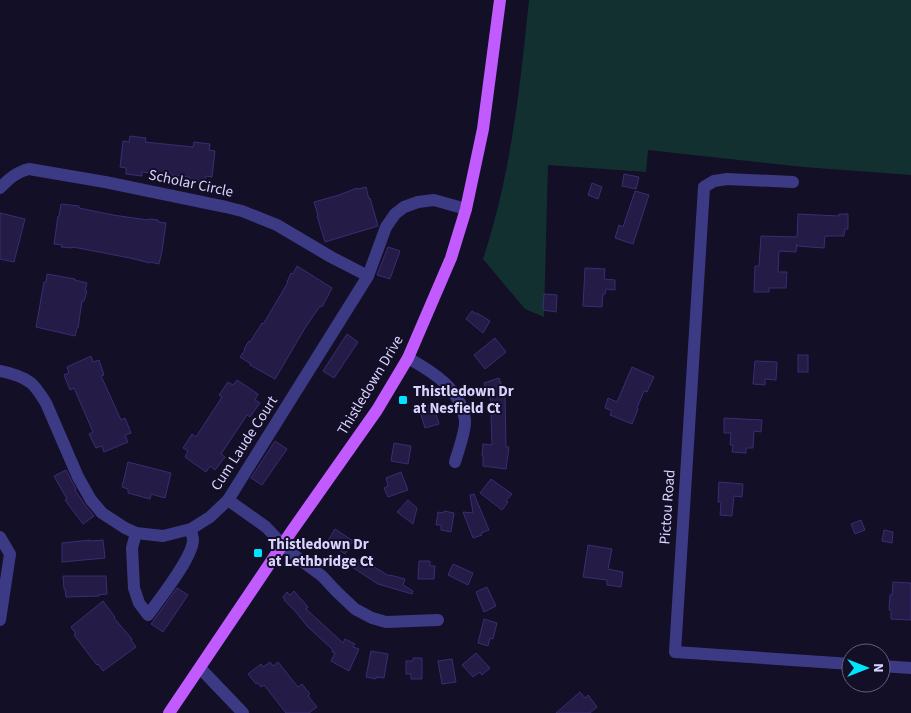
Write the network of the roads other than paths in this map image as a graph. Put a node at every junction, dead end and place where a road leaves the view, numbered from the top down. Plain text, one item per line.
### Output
1 (500, 0) edge
2 (793, 182) dead end
3 (0, 188) edge
4 (466, 209) junction
5 (368, 276) junction
6 (408, 358) junction
7 (0, 371) edge
8 (455, 462) dead end
9 (228, 500) junction
10 (191, 529) junction
11 (136, 533) junction
12 (0, 537) edge
13 (283, 545) junction
14 (0, 620) edge
15 (438, 620) dead end
16 (841, 663) edge
17 (891, 667) edge
18 (200, 668) junction
19 (911, 668) edge
20 (169, 713) edge
21 (243, 713) edge

1 - 4 main road, Thistledown Drive
2 - 16 street, Pictou Road
3 - 5 street, Scholar Circle
4 - 5 street, Cum Laude Court
4 - 6 main road, Thistledown Drive
5 - 9 street, Cum Laude Court
6 - 8 street
6 - 13 main road, Thistledown Drive
7 - 11 street, Cum Laude Court
9 - 10 street, Cum Laude Court
9 - 13 street
10 - 11 street, Cum Laude Court
10 - 11 street
12 - 14 street
13 - 15 street
13 - 18 main road, Thistledown Drive
17 - 19 street
18 - 20 main road, Thistledown Drive
18 - 21 street

